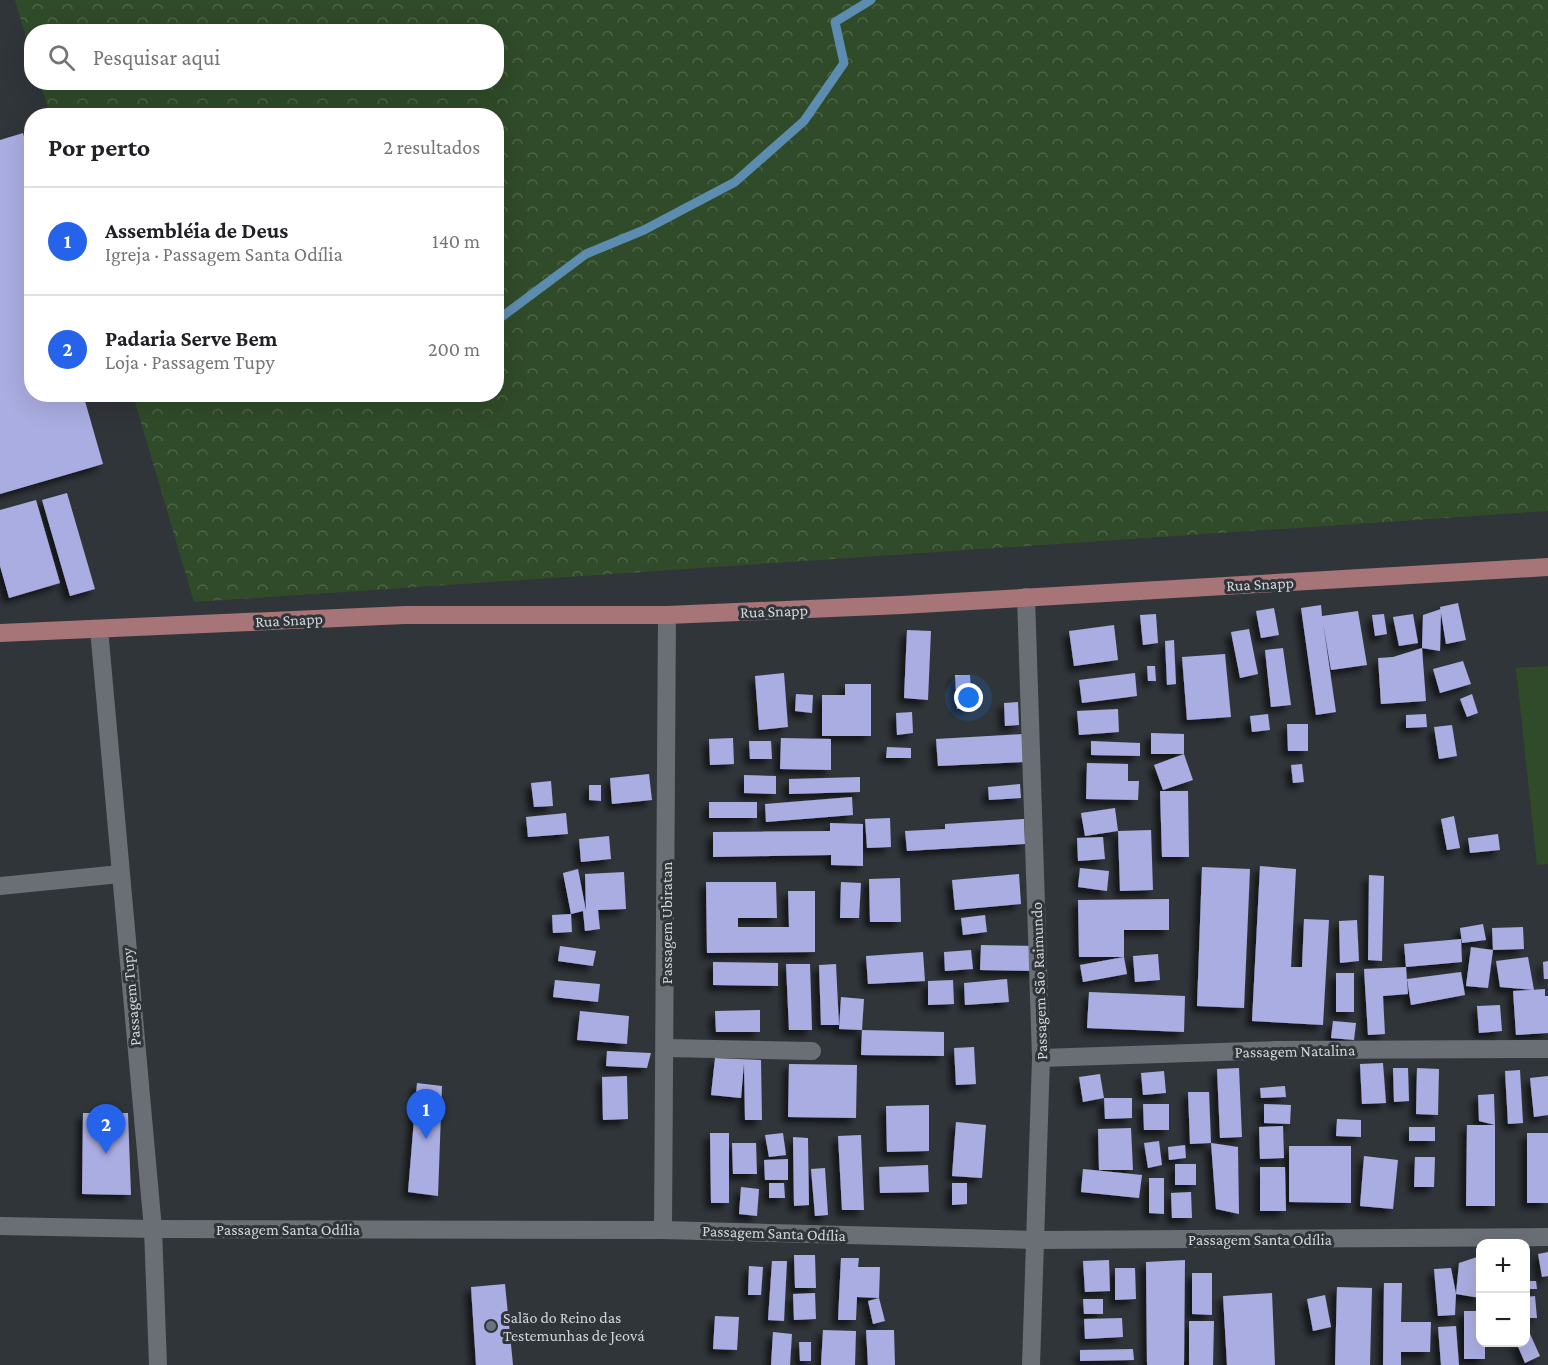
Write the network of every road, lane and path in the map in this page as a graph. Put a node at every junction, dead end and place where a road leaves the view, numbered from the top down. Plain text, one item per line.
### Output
1 (1548, 567) edge
2 (1026, 597) junction
3 (667, 615) junction
4 (99, 629) junction
5 (0, 633) edge
6 (120, 874) junction
7 (0, 886) edge
8 (666, 1048) junction
9 (1548, 1049) edge
10 (812, 1051) dead end
11 (1041, 1058) junction
12 (0, 1226) edge
13 (153, 1228) junction
14 (663, 1230) junction
15 (1548, 1237) edge
16 (1035, 1240) junction
17 (158, 1365) edge
18 (1031, 1365) edge

1 - 2 main road, Rua Snapp
2 - 3 main road, Rua Snapp
2 - 11 street, Passagem São Raimundo
3 - 4 main road, Rua Snapp
3 - 8 street, Passagem Ubiratan
4 - 5 main road, Rua Snapp
4 - 6 street, Passagem Tupy
6 - 7 street
6 - 13 street, Passagem Tupy
8 - 10 street
8 - 14 street, Passagem Ubiratan
9 - 11 street, Passagem Natalina
11 - 16 street, Passagem São Raimundo
12 - 13 street, Passagem Santa Odília
13 - 14 street, Passagem Santa Odília
13 - 17 street, Passagem Tupy
14 - 16 street, Passagem Santa Odília
15 - 16 street, Passagem Santa Odília
16 - 18 street, Passagem São Raimundo

